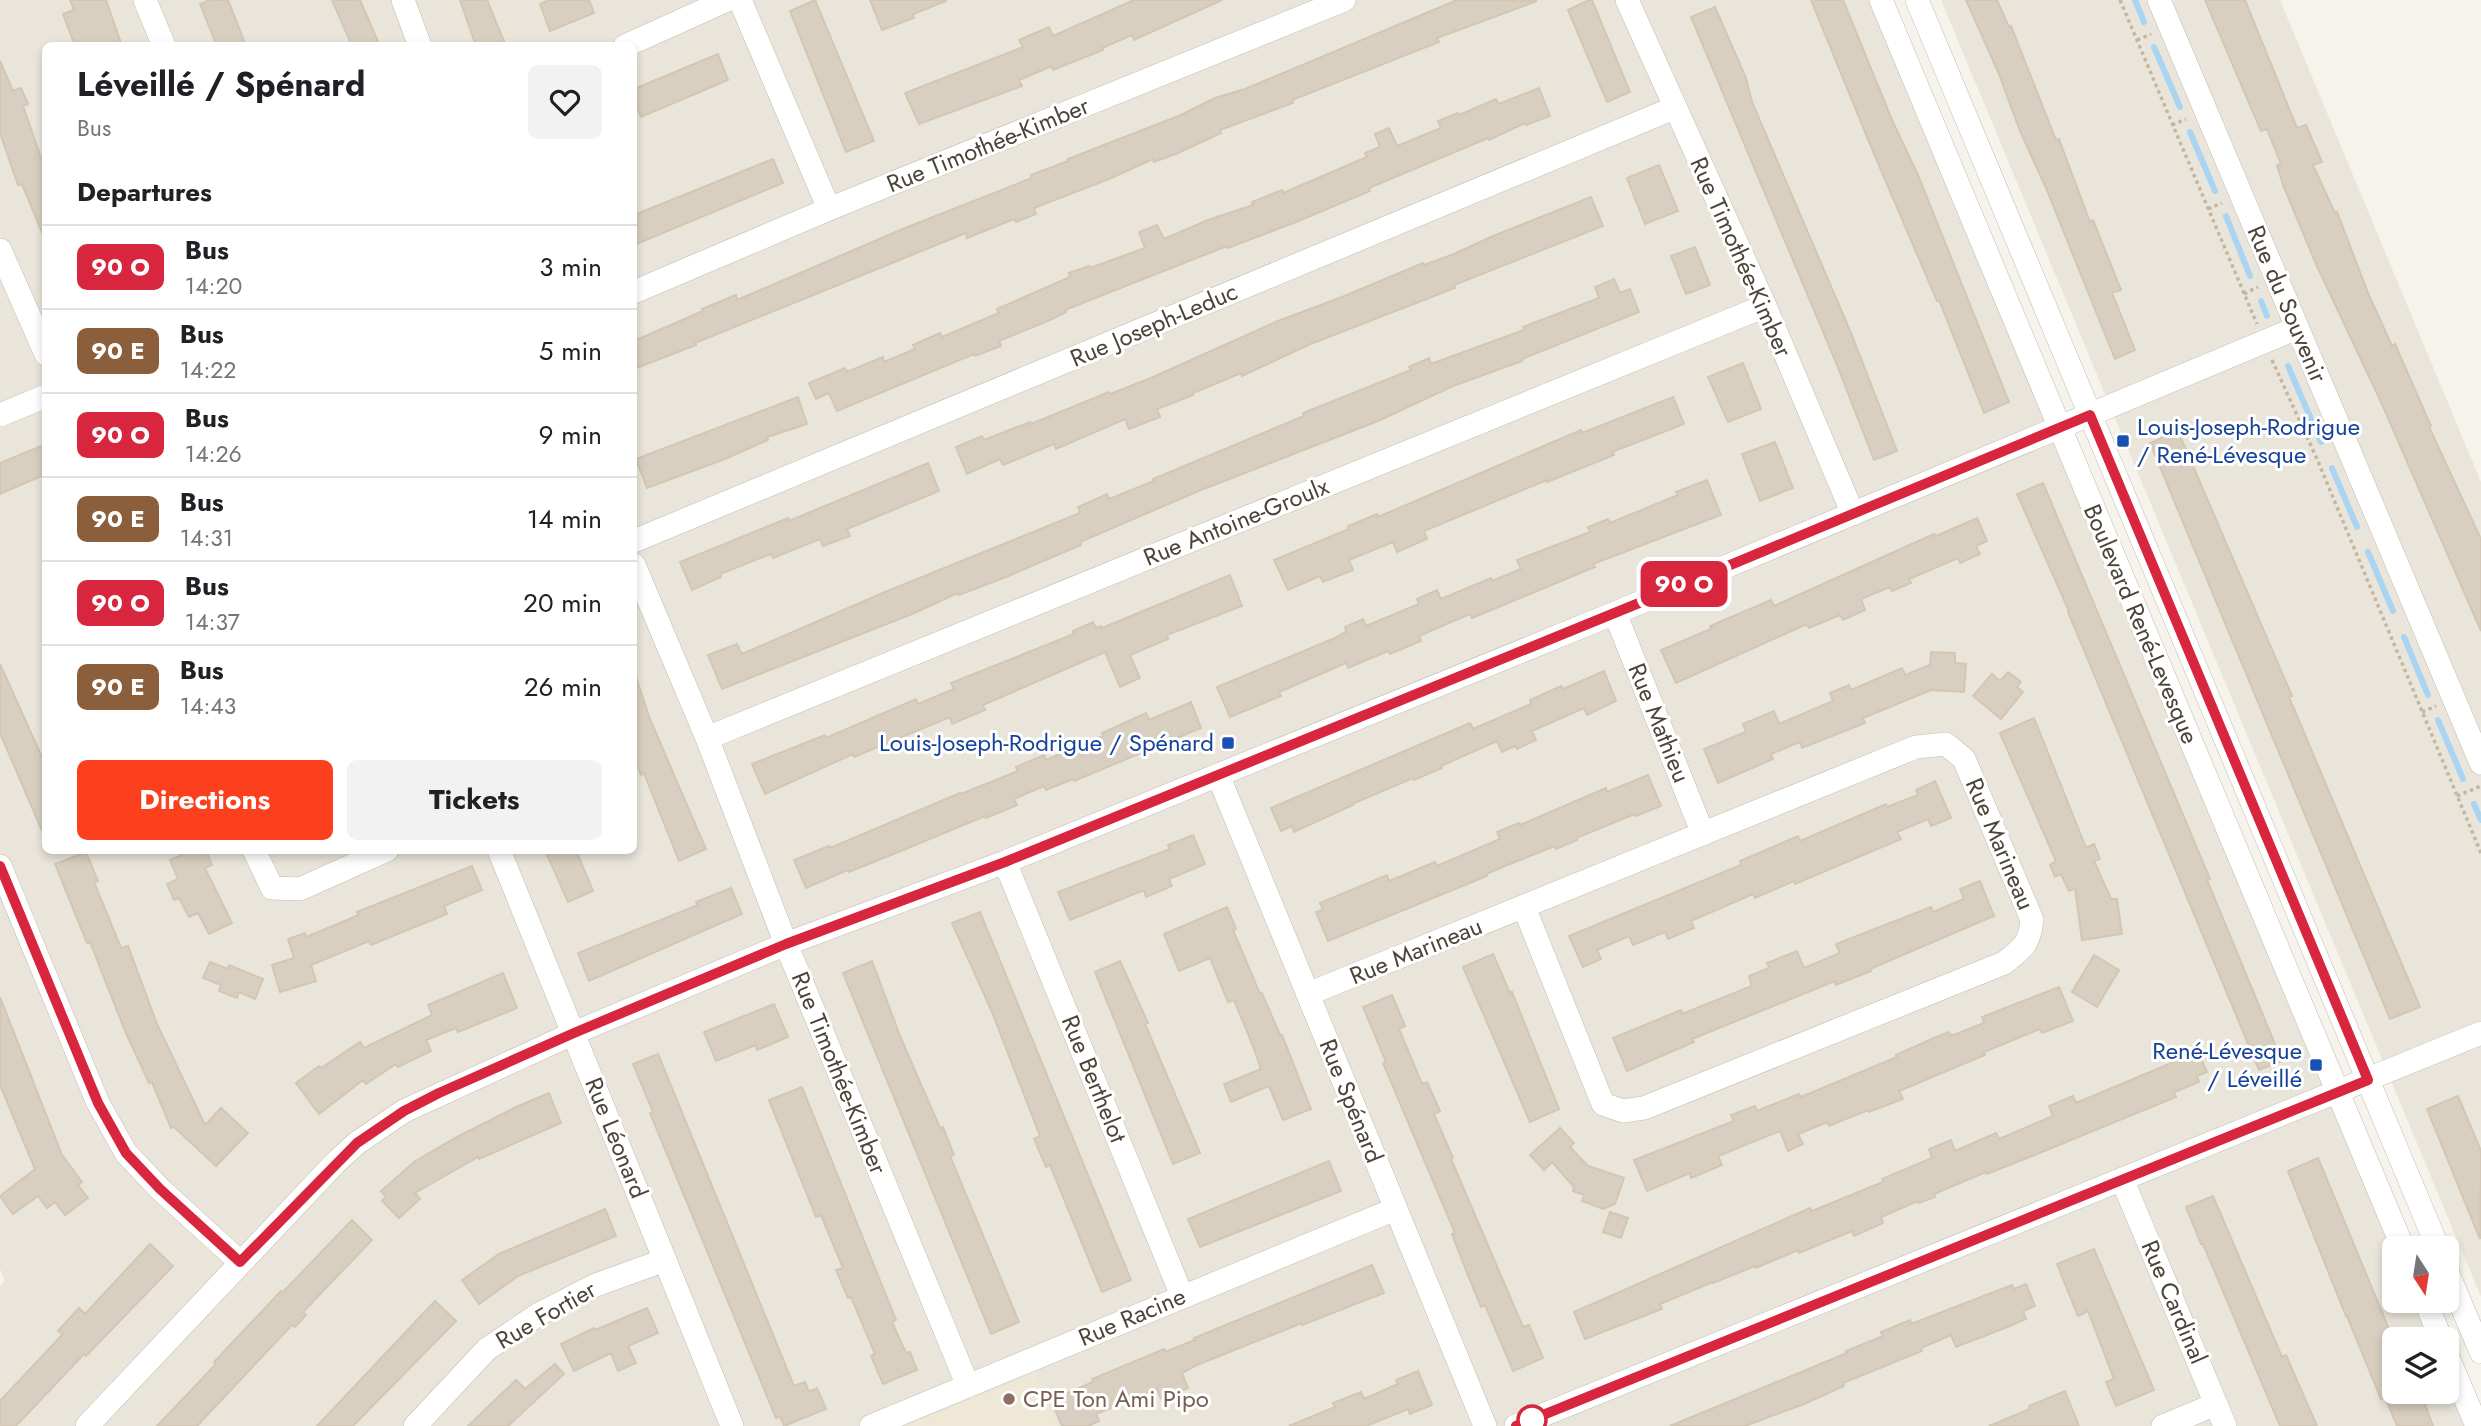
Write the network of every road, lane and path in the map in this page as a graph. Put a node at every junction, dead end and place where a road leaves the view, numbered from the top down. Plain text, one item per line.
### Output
1 (145, 0) edge
2 (403, 0) edge
3 (727, 0) edge
4 (740, 0) edge
5 (1344, 0) edge
6 (1627, 0) edge
7 (1881, 0) edge
8 (1917, 0) edge
9 (2120, 0) edge
10 (2159, 0) edge
11 (162, 42) edge
12 (419, 42) edge
13 (634, 42) edge
14 (1674, 108) junction
15 (829, 209) junction
16 (0, 250) edge
17 (637, 291) edge
18 (1765, 306) junction
19 (2297, 328) junction
20 (2264, 342) junction
21 (42, 345) edge
22 (42, 398) edge
23 (0, 415) edge
24 (2090, 415) junction
25 (2059, 428) junction
26 (1853, 514) junction
27 (637, 540) edge
28 (637, 572) edge
29 (1615, 613) junction
30 (707, 738) junction
31 (2481, 763) edge
32 (1218, 775) junction
33 (2481, 785) edge
34 (2457, 796) junction
35 (1703, 834) junction
36 (2481, 853) edge
37 (256, 854) edge
38 (378, 854) edge
39 (501, 854) edge
40 (1005, 862) junction
41 (0, 866) edge
42 (1524, 907) junction
43 (786, 944) junction
44 (1308, 994) junction
45 (574, 1033) junction
46 (2481, 1033) edge
47 (2368, 1080) junction
48 (2338, 1091) junction
49 (2122, 1179) junction
50 (1395, 1209) junction
51 (2398, 1236) edge
52 (2433, 1236) edge
53 (665, 1260) junction
54 (240, 1262) junction
55 (1182, 1296) junction
56 (2459, 1300) edge
57 (2481, 1352) edge
58 (2459, 1384) edge
59 (968, 1386) junction
60 (2216, 1404) junction
61 (87, 1426) edge
62 (415, 1426) edge
63 (732, 1426) edge
64 (871, 1426) edge
65 (1485, 1426) edge
66 (1516, 1426) edge
67 (2162, 1426) edge
68 (2225, 1426) edge
69 (2477, 1426) edge

1 - 11 street
2 - 12 street
3 - 13 street
4 - 15 street
5 - 15 street, Rue Timothée-Kimber
6 - 14 street, Rue Timothée-Kimber
7 - 25 street, Boulevard René-Levesque
8 - 24 street, Boulevard René-Levesque
9 - 20 path
10 - 19 street, Rue du Souvenir
14 - 18 street, Rue Timothée-Kimber
14 - 27 street, Rue Joseph-Leduc
15 - 17 street, Rue Timothée-Kimber
16 - 21 street
18 - 26 street, Rue Timothée-Kimber
18 - 30 street, Rue Antoine-Groulx
19 - 20 street
19 - 31 street, Rue du Souvenir
20 - 24 street
20 - 34 path
22 - 23 street
24 - 25 street
24 - 47 street, Boulevard René-Levesque
25 - 26 street
25 - 48 street, Boulevard René-Levesque
26 - 29 street
28 - 30 street, Rue Timothée-Kimber
29 - 32 street
29 - 35 street, Rue Mathieu
30 - 43 street, Rue Timothée-Kimber
32 - 40 street
32 - 44 street, Rue Spénard
33 - 34 path
34 - 36 path
35 - 42 street, Rue Marineau
35 - 42 street, Rue Marineau
37 - 38 street
39 - 45 street, Rue Léonard
40 - 43 street
40 - 55 street, Rue Berthelot
41 - 54 street
42 - 44 street, Rue Marineau
43 - 45 street
43 - 59 street, Rue Timothée-Kimber
44 - 50 street, Rue Spénard
45 - 53 street, Rue Léonard
45 - 54 street
46 - 47 street
47 - 48 street
47 - 52 street, Boulevard René-Levesque
48 - 49 street
48 - 51 street, Boulevard René-Levesque
49 - 60 street, Rue Cardinal
49 - 66 street
50 - 55 street, Rue Racine
50 - 65 street, Rue Spénard
53 - 62 street, Rue Fortier
53 - 63 street, Rue Léonard
54 - 61 street
55 - 59 street, Rue Racine
56 - 57 street
58 - 69 street
59 - 64 street, Rue Racine
60 - 67 street
60 - 68 street, Rue Cardinal

